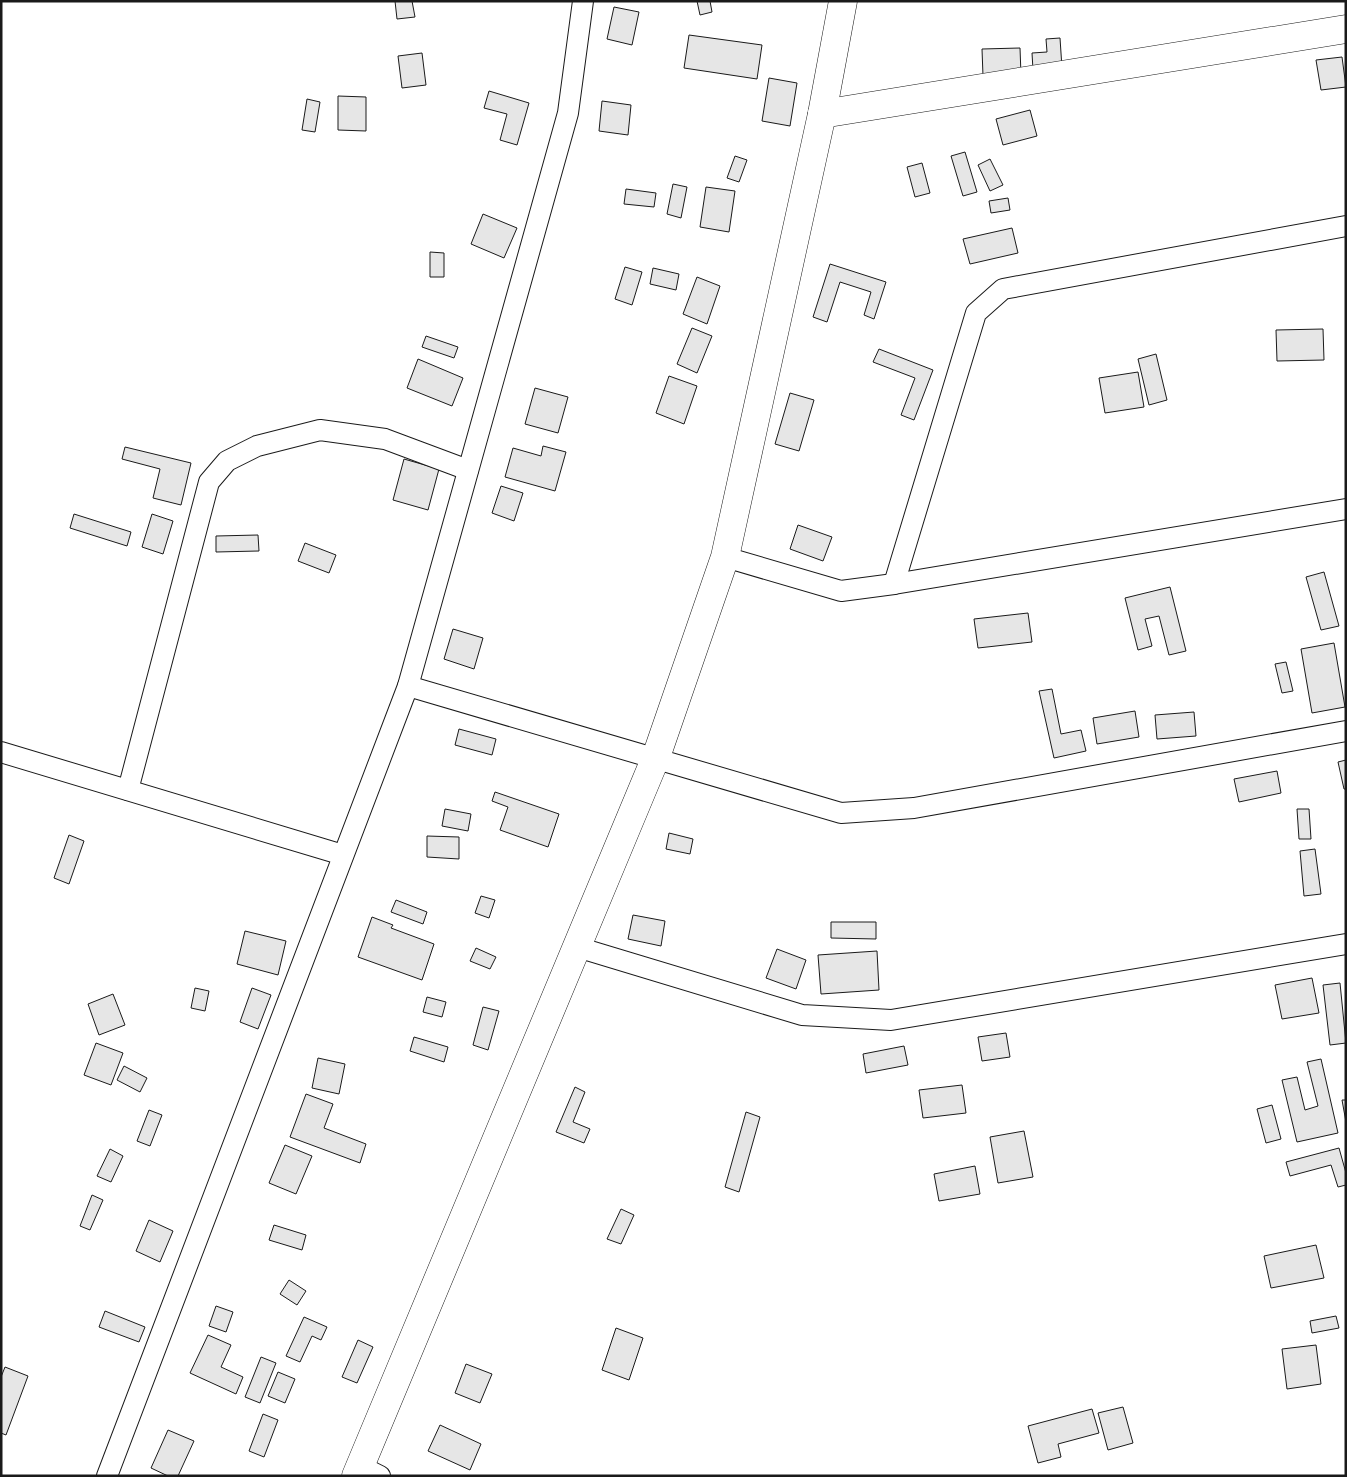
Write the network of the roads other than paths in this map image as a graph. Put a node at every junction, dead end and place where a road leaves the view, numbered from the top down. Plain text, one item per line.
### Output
1 (582, 1) edge
2 (843, 1) edge
3 (1346, 29) edge
4 (822, 114) junction
5 (1346, 226) edge
6 (468, 470) junction
7 (1346, 509) edge
8 (726, 557) junction
9 (894, 584) junction
10 (408, 686) junction
11 (1346, 732) edge
12 (1, 752) edge
13 (656, 758) junction
14 (128, 790) junction
15 (343, 855) junction
16 (1346, 944) edge
17 (577, 947) junction
18 (365, 1473) edge
19 (107, 1476) edge

1 - 6 street
2 - 4 street
3 - 4 street
4 - 8 street
5 - 9 street
6 - 10 street
6 - 14 street
7 - 9 street
8 - 9 street
8 - 13 street
10 - 13 street
10 - 15 street
11 - 13 street
12 - 14 street
13 - 17 street
14 - 15 street
15 - 19 street
16 - 17 street
17 - 18 street

